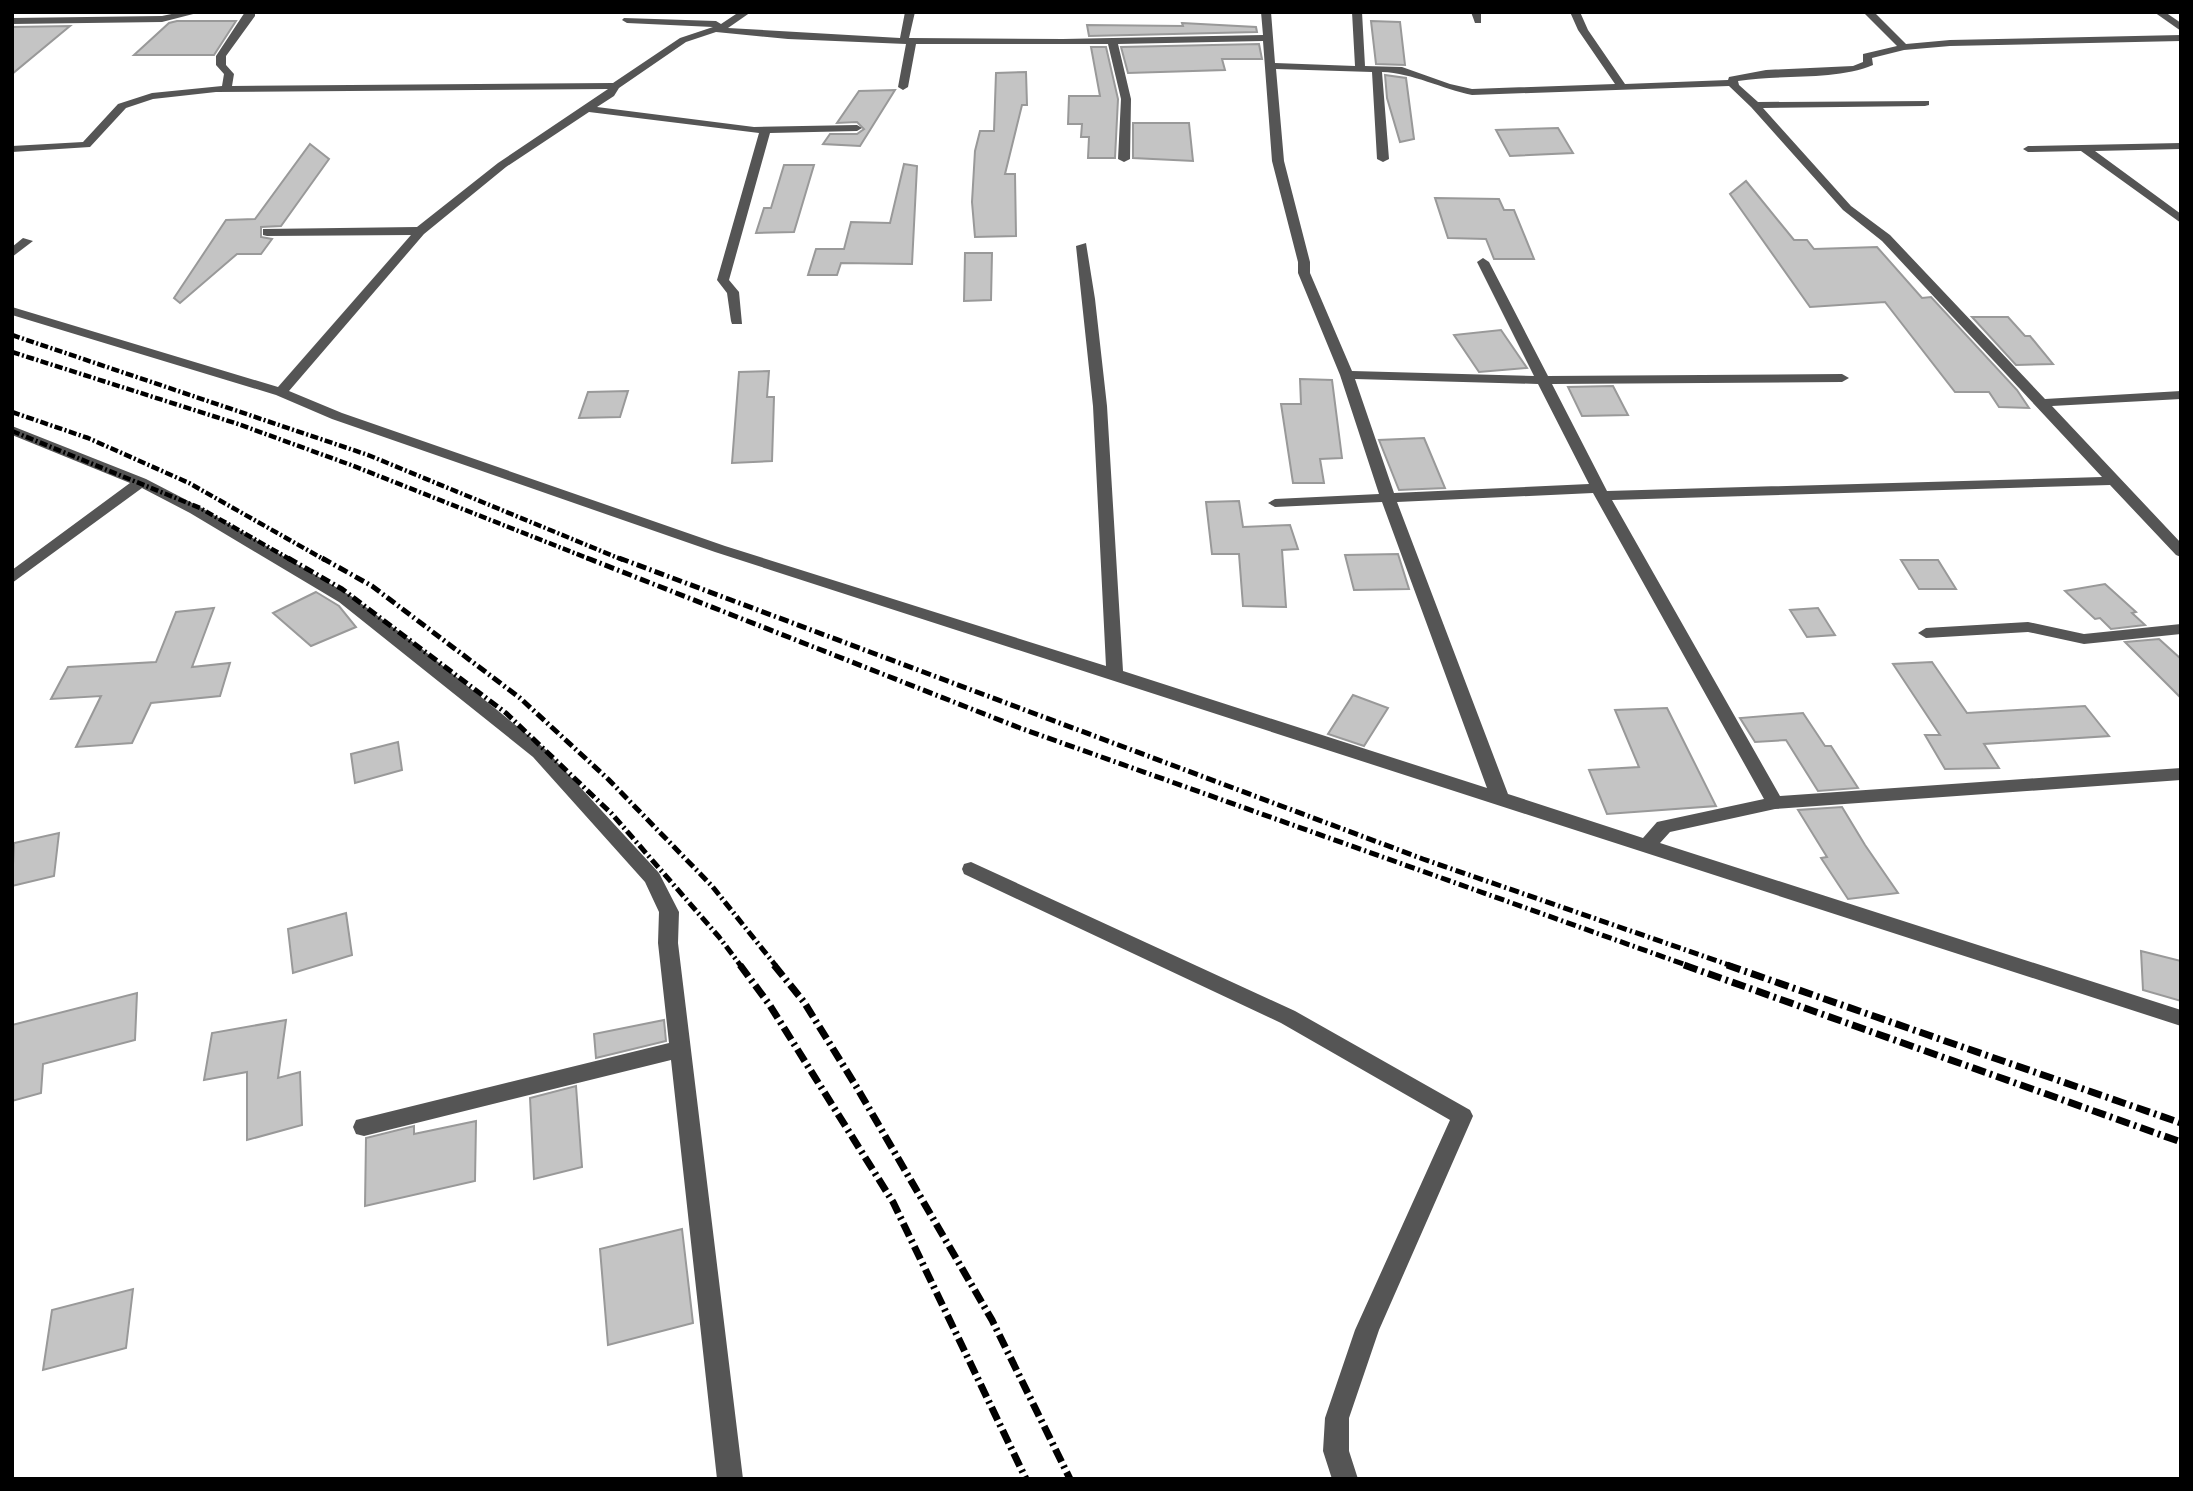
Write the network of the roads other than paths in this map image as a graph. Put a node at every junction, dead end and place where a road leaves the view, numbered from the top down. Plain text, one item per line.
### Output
1 (196, 12) edge
2 (250, 12) edge
3 (746, 12) edge
4 (910, 12) edge
5 (1266, 12) edge
6 (1357, 12) edge
7 (1575, 12) edge
8 (1868, 12) edge
9 (2159, 12) edge
10 (181, 15) edge
11 (627, 20) dead end
12 (12, 21) edge
13 (721, 27) junction
14 (2181, 28) edge
15 (1269, 38) junction
16 (2181, 38) edge
17 (908, 40) junction
18 (1112, 41) junction
19 (1905, 47) junction
20 (1271, 66) junction
21 (1360, 69) junction
22 (1377, 69) junction
23 (1733, 83) junction
24 (615, 86) junction
25 (1621, 86) junction
26 (903, 87) dead end
27 (227, 88) junction
28 (1925, 103) dead end
29 (1755, 105) junction
30 (587, 109) junction
31 (857, 128) dead end
32 (765, 130) junction
33 (2181, 146) edge
34 (2084, 148) junction
35 (12, 149) edge
36 (2028, 149) dead end
37 (1124, 159) dead end
38 (1382, 159) dead end
39 (2181, 220) edge
40 (420, 231) junction
41 (267, 232) dead end
42 (27, 241) dead end
43 (1082, 246) dead end
44 (12, 253) edge
45 (1483, 262) dead end
46 (12, 311) edge
47 (737, 321) dead end
48 (1347, 375) junction
49 (1842, 377) dead end
50 (1545, 380) junction
51 (281, 392) junction
52 (2181, 395) edge
53 (2041, 404) junction
54 (12, 430) edge
55 (2114, 481) junction
56 (141, 482) junction
57 (1600, 492) junction
58 (1388, 498) junction
59 (1275, 503) dead end
60 (2181, 552) edge
61 (12, 578) edge
62 (2181, 629) edge
63 (1926, 633) dead end
64 (1115, 676) junction
65 (2181, 774) edge
66 (1501, 800) junction
67 (1774, 803) junction
68 (1646, 846) junction
69 (971, 869) dead end
70 (2181, 1018) edge
71 (681, 1049) junction
72 (364, 1127) dead end
73 (730, 1479) edge
74 (1345, 1479) edge

1 - 10 street
2 - 27 street
3 - 13 street
4 - 17 street
5 - 15 street
6 - 21 street
7 - 25 street
8 - 19 street
9 - 14 street
10 - 12 street
11 - 13 street
13 - 17 street
13 - 24 street
15 - 18 street
15 - 20 street
16 - 19 street
17 - 18 street
17 - 26 street
18 - 37 street
19 - 23 street
20 - 21 street
20 - 48 street
21 - 22 street
22 - 25 street
22 - 38 street
23 - 25 street
23 - 29 street
24 - 27 street
24 - 30 street
27 - 35 street
28 - 29 street
29 - 53 street
30 - 32 street
30 - 40 street
31 - 32 street
32 - 47 street
33 - 34 street
34 - 36 street
34 - 39 street
40 - 41 street
40 - 51 street
42 - 44 street
43 - 64 street
45 - 50 street
46 - 51 street
48 - 50 street
48 - 58 street
49 - 50 street
50 - 57 street
51 - 64 street
52 - 53 street
53 - 55 street
54 - 56 street
55 - 57 street
55 - 60 street
56 - 61 street
56 - 71 street
57 - 58 street
57 - 67 street
58 - 59 street
58 - 66 street
62 - 63 street
64 - 66 street
65 - 67 street
66 - 68 street
67 - 68 street
68 - 70 street
69 - 74 street
71 - 72 street
71 - 73 street

